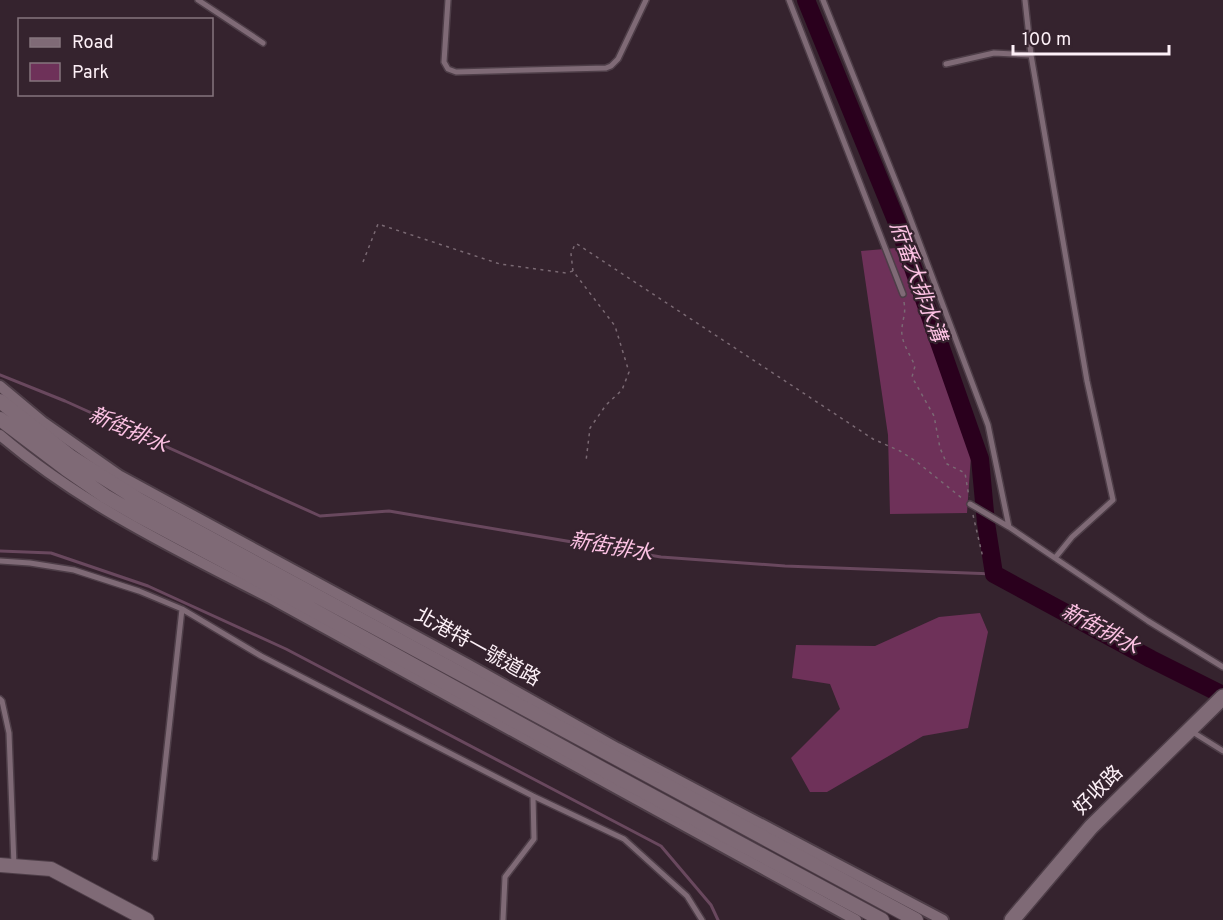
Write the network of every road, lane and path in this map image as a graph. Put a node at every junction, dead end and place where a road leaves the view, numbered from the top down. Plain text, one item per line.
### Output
1 (198, 0) edge
2 (448, 0) edge
3 (646, 0) edge
4 (789, 0) edge
5 (823, 0) edge
6 (1025, 0) edge
7 (263, 43) dead end
8 (1031, 55) junction
9 (946, 64) dead end
10 (363, 262) dead end
11 (573, 271) junction
12 (903, 294) joint
13 (2, 392) edge
14 (0, 419) edge
15 (0, 435) edge
16 (586, 461) dead end
17 (970, 504) junction
18 (1009, 527) junction
19 (983, 558) dead end
20 (1055, 558) junction
21 (0, 561) edge
22 (182, 609) junction
23 (1223, 667) edge
24 (1223, 697) edge
25 (0, 699) edge
26 (1189, 730) junction
27 (1223, 751) edge
28 (533, 796) junction
29 (155, 858) dead end
30 (7, 865) edge
31 (146, 920) edge
32 (503, 920) edge
33 (702, 920) edge
34 (856, 920) edge
35 (882, 920) edge
36 (916, 920) edge
37 (943, 920) edge
38 (1012, 920) edge

1 - 7 lane
2 - 3 lane
4 - 12 lane
5 - 18 lane
6 - 8 lane
8 - 9 lane
8 - 20 lane
10 - 11 path
11 - 16 path
11 - 17 path
12 - 17 path
13 - 36 street, 北港特一號道路
13 - 37 street, 北港特一號道路
14 - 35 street
15 - 34 street
17 - 18 lane
17 - 19 path
18 - 20 lane
20 - 23 lane
21 - 22 lane
22 - 28 lane
22 - 29 lane
24 - 26 main road, 好收路
25 - 30 lane
26 - 27 lane
26 - 38 main road, 好收路
28 - 32 lane
28 - 33 lane
30 - 31 street

